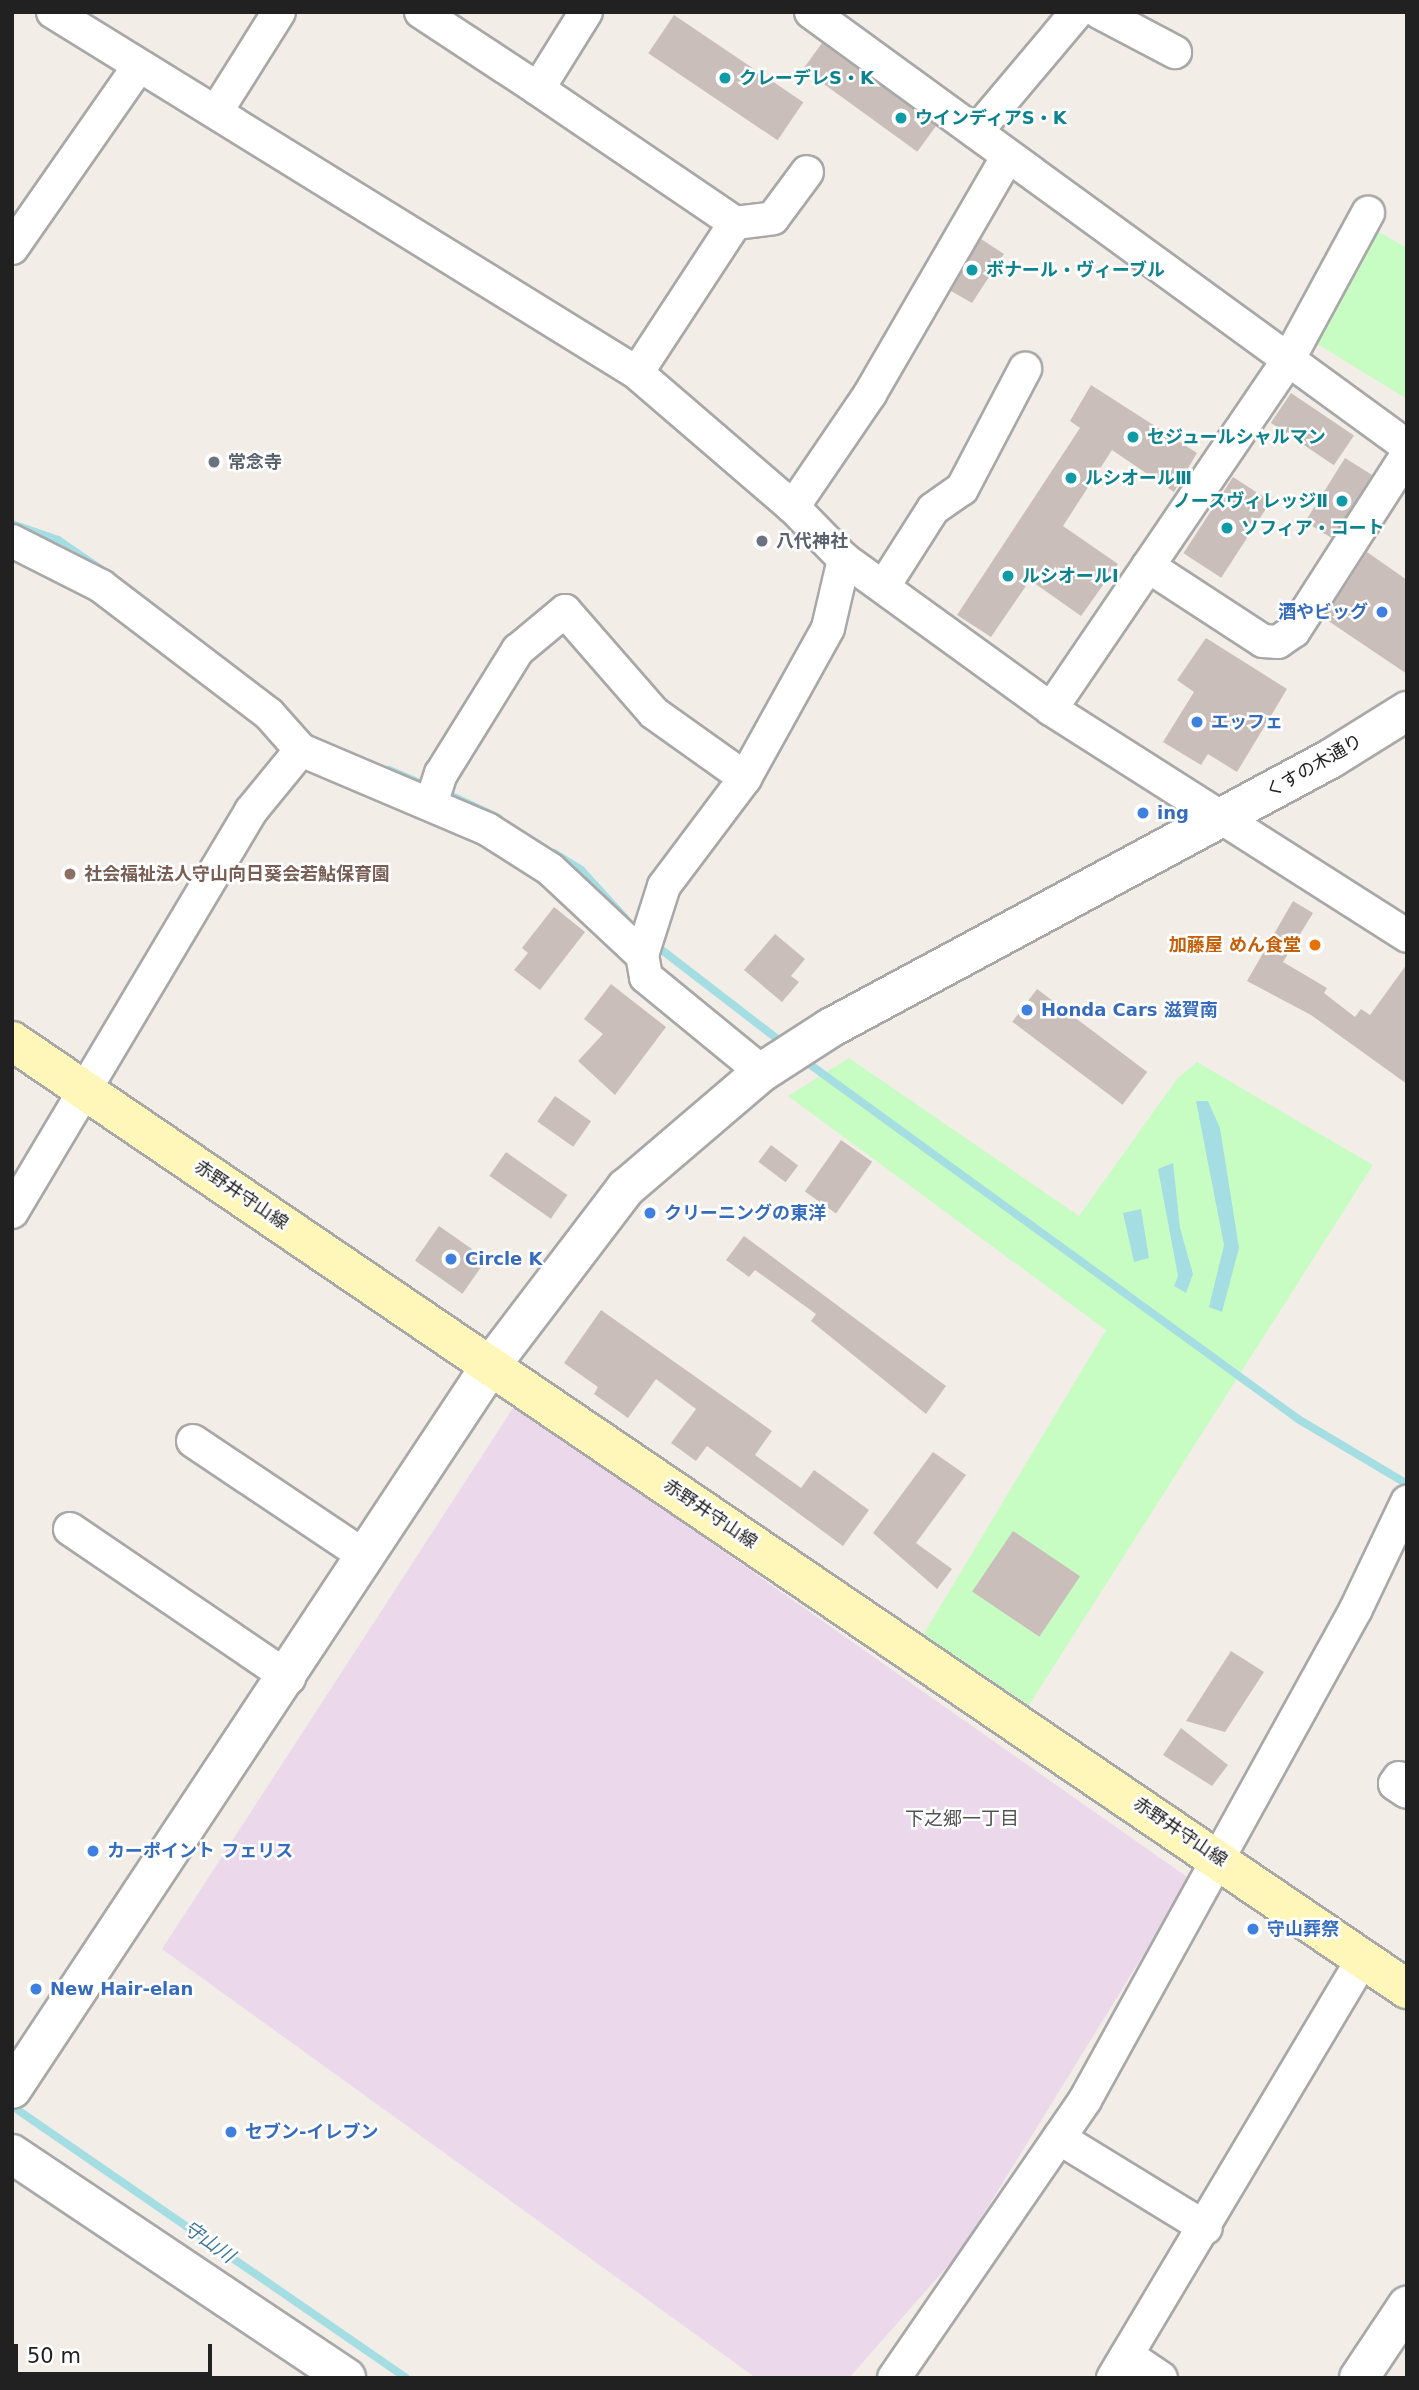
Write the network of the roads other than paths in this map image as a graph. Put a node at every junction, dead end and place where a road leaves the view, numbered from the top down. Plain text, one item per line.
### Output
1 (52, 12) edge
2 (279, 12) edge
3 (421, 12) edge
4 (586, 12) edge
5 (811, 12) edge
6 (1077, 12) edge
7 (1099, 12) edge
8 (1175, 52) dead end
9 (137, 69) junction
10 (538, 89) junction
11 (216, 112) junction
12 (976, 132) junction
13 (1006, 159) junction
14 (807, 173) dead end
15 (1368, 213) dead end
16 (735, 223) junction
17 (12, 248) edge
18 (1287, 362) junction
19 (1025, 369) dead end
20 (637, 373) junction
21 (1407, 446) edge
22 (1407, 455) edge
23 (793, 507) junction
24 (12, 541) edge
25 (844, 559) junction
26 (1148, 566) junction
27 (884, 586) junction
28 (1051, 709) junction
29 (1407, 711) edge
30 (301, 750) junction
31 (746, 778) junction
32 (435, 791) junction
33 (1220, 819) junction
34 (1407, 936) edge
35 (645, 945) junction
36 (12, 1041) edge
37 (762, 1072) junction
38 (84, 1088) junction
39 (12, 1212) edge
40 (491, 1365) junction
41 (193, 1441) dead end
42 (1406, 1506) edge
43 (70, 1529) dead end
44 (366, 1557) junction
45 (289, 1678) junction
46 (1216, 1857) junction
47 (1363, 1959) junction
48 (1407, 1989) edge
49 (12, 2089) edge
50 (1059, 2138) junction
51 (12, 2154) edge
52 (1206, 2228) junction
53 (1407, 2306) edge
54 (1120, 2367) edge
55 (346, 2378) edge
56 (894, 2378) edge
57 (1161, 2378) edge
58 (1359, 2378) edge

1 - 9 street
2 - 11 street
3 - 10 street
4 - 10 street
5 - 12 street
6 - 12 street
7 - 8 street
9 - 11 street
9 - 17 street
10 - 16 street
11 - 20 street
12 - 13 street
13 - 18 street
13 - 23 street
14 - 16 street
15 - 18 street
16 - 20 street
18 - 21 street
18 - 26 street
19 - 27 street
20 - 23 street
22 - 26 street
23 - 25 street
24 - 30 street
25 - 27 street
25 - 31 street
26 - 28 street
27 - 28 street
28 - 33 street
29 - 33 street, くすの木通り
30 - 32 street
30 - 38 street
31 - 32 street
31 - 35 street
32 - 35 street
33 - 34 street
33 - 37 street, くすの木通り
35 - 37 street
36 - 38 main road, 赤野井守山線
37 - 40 street, くすの木通り
38 - 39 street
38 - 40 main road, 赤野井守山線
40 - 44 street, くすの木通り
40 - 46 main road, 赤野井守山線
41 - 44 street
42 - 46 street
43 - 45 street
44 - 45 street, くすの木通り
45 - 49 street, くすの木通り
46 - 47 main road, 赤野井守山線
46 - 50 street
47 - 48 main road, 赤野井守山線
47 - 52 street
50 - 52 street
50 - 56 street
51 - 55 street
52 - 54 street
53 - 58 street
54 - 57 street

